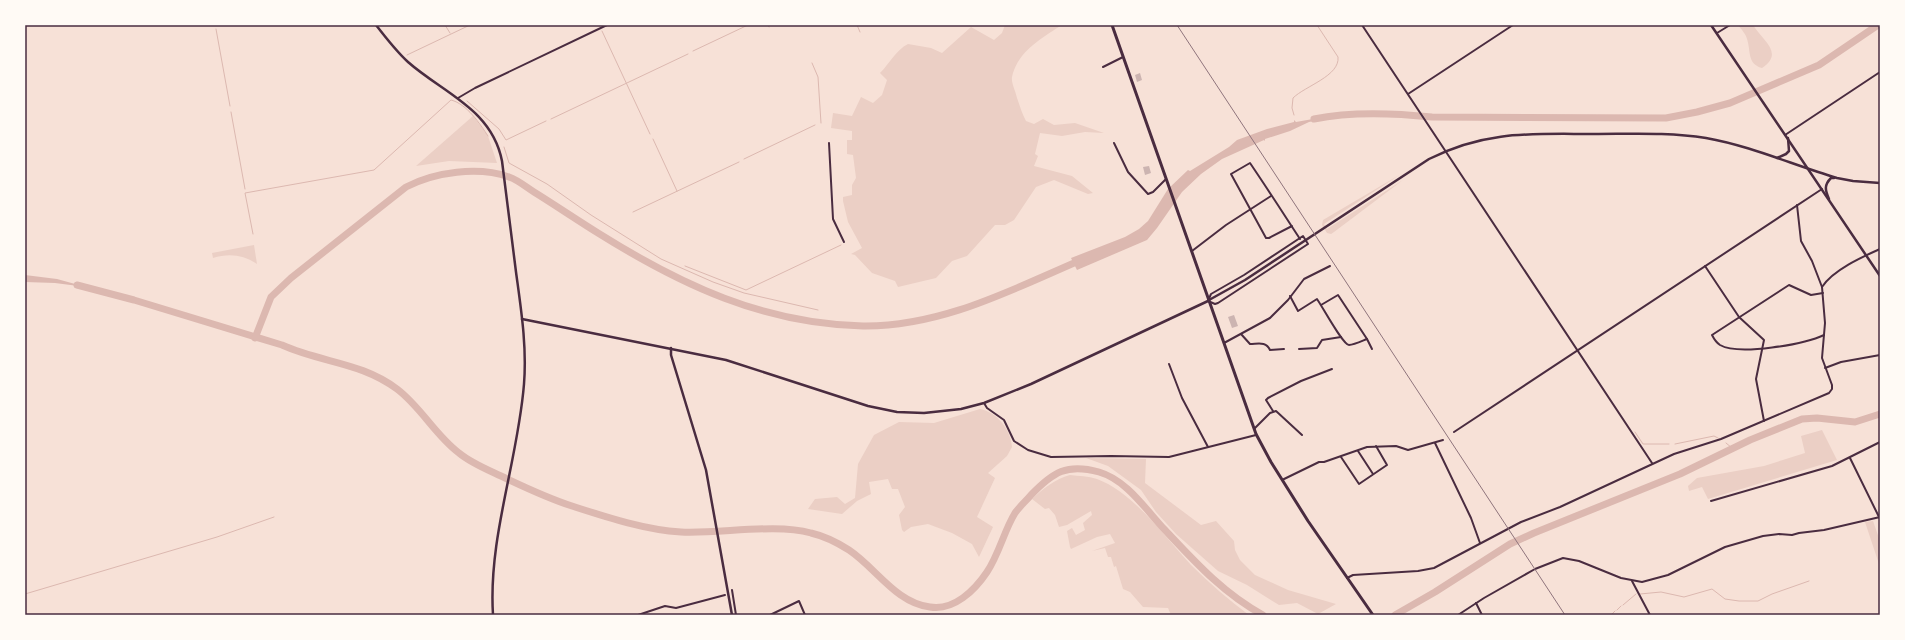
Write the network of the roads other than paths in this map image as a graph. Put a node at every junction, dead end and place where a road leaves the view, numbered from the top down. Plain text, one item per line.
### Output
1 (376, 25) edge
2 (607, 25) edge
3 (1112, 25) edge
4 (1362, 25) edge
5 (1513, 25) edge
6 (1711, 25) edge
7 (1730, 25) edge
8 (1717, 33) junction
9 (1123, 58) junction
10 (1103, 67) dead end
11 (1880, 72) edge
12 (1408, 94) junction
13 (458, 98) junction
14 (1785, 135) junction
15 (1788, 138) junction
16 (1114, 143) dead end
17 (829, 144) dead end
18 (1446, 151) junction
19 (1777, 158) junction
20 (1808, 169) junction
21 (1837, 178) junction
22 (1166, 179) junction
23 (1880, 183) edge
24 (1822, 189) junction
25 (1272, 196) junction
26 (1828, 199) junction
27 (1797, 205) junction
28 (1250, 209) junction
29 (1292, 226) junction
30 (1300, 239) junction
31 (844, 242) dead end
32 (1880, 249) edge
33 (1191, 252) junction
34 (1866, 255) junction
35 (1330, 266) dead end
36 (1705, 266) junction
37 (1880, 276) edge
38 (1822, 287) junction
39 (1823, 293) junction
40 (1290, 296) junction
41 (1208, 301) junction
42 (1321, 305) junction
43 (1738, 318) junction
44 (522, 319) junction
45 (1241, 334) junction
46 (1824, 335) junction
47 (1341, 337) junction
48 (1367, 339) junction
49 (1223, 343) junction
50 (671, 348) junction
51 (1762, 348) junction
52 (1284, 349) dead end
53 (1299, 349) dead end
54 (1372, 349) dead end
55 (1578, 350) junction
56 (1880, 355) edge
57 (1169, 364) dead end
58 (1825, 368) junction
59 (1332, 369) dead end
60 (984, 403) junction
61 (1273, 411) junction
62 (1764, 421) junction
63 (1254, 429) junction
64 (1454, 432) dead end
65 (1256, 434) junction
66 (1302, 435) dead end
67 (1443, 440) dead end
68 (1880, 442) edge
69 (1435, 443) junction
70 (1376, 446) junction
71 (1208, 447) junction
72 (1358, 451) junction
73 (1341, 457) junction
74 (1850, 458) junction
75 (1652, 463) junction
76 (1373, 474) junction
77 (1282, 480) junction
78 (1711, 501) dead end
79 (1880, 518) edge
80 (1480, 543) junction
81 (1347, 578) junction
82 (1632, 581) junction
83 (732, 590) dead end
84 (725, 595) dead end
85 (1476, 603) junction
86 (493, 615) edge
87 (638, 615) edge
88 (732, 615) edge
89 (736, 615) edge
90 (770, 615) edge
91 (805, 615) edge
92 (1373, 615) edge
93 (1458, 615) edge
94 (1482, 615) edge
95 (1650, 615) edge

1 - 13 main road
2 - 13 street
3 - 9 main road
4 - 12 street
5 - 12 street
6 - 8 main road
7 - 8 street
8 - 14 main road
9 - 10 street
9 - 22 main road
11 - 14 street
12 - 18 street
13 - 44 main road
14 - 15 main road
15 - 19 main road
15 - 20 main road
16 - 22 street
17 - 31 street
18 - 19 main road
18 - 41 main road
18 - 55 street
19 - 20 main road
20 - 21 main road
20 - 24 main road
21 - 23 main road
21 - 26 main road
22 - 33 main road
24 - 26 main road
24 - 27 street
25 - 28 street
25 - 28 street
25 - 29 street
26 - 34 main road
27 - 36 street
27 - 38 street
28 - 29 street
28 - 33 street
29 - 30 street
30 - 41 street
30 - 41 street
32 - 34 street
33 - 41 main road
34 - 37 main road
34 - 38 street
35 - 40 street
36 - 43 street
36 - 55 street
38 - 39 street
39 - 43 street
39 - 46 street
40 - 42 street
40 - 45 street
41 - 49 main road
41 - 60 main road
42 - 47 street
42 - 48 street
43 - 51 street
43 - 51 street
44 - 50 main road
44 - 86 main road
45 - 49 street
45 - 52 street
46 - 51 street
46 - 58 street
47 - 48 street
47 - 53 street
48 - 54 street
49 - 63 main road
50 - 60 main road
50 - 88 main road
51 - 62 street
55 - 64 street
55 - 75 street
56 - 58 street
57 - 71 street
58 - 62 street
59 - 61 street
60 - 71 street
61 - 63 street
61 - 66 street
62 - 75 street
63 - 65 main road
65 - 71 street
65 - 77 main road
67 - 69 street
68 - 74 street
69 - 70 street
69 - 80 street
70 - 72 street
70 - 76 street
72 - 73 street
72 - 76 street
73 - 76 street
73 - 77 street
74 - 78 street
74 - 79 street
75 - 80 street
77 - 81 main road
79 - 82 street
80 - 81 street
81 - 92 main road
82 - 85 street
82 - 95 street
83 - 89 street
84 - 87 street
85 - 93 street
85 - 94 street
90 - 91 street

